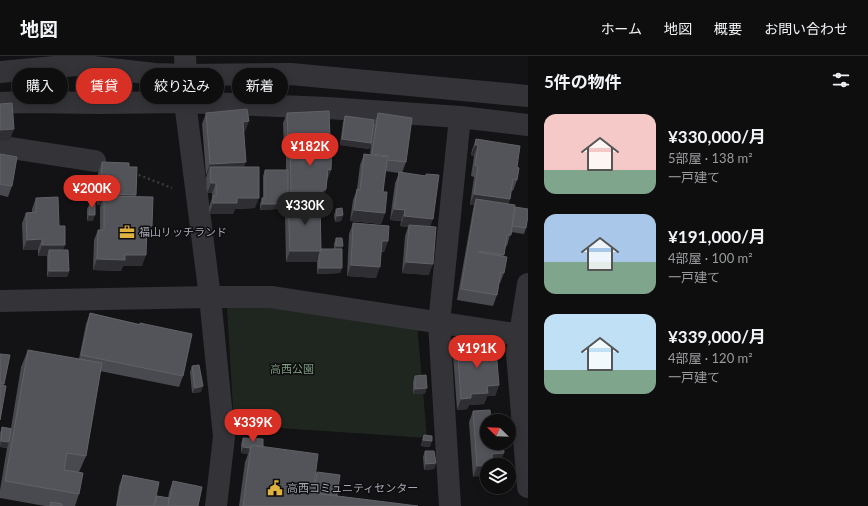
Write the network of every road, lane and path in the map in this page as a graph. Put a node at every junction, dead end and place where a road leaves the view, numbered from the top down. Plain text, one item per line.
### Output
1 (186, 66) edge
2 (0, 72) edge
3 (528, 96) edge
4 (0, 103) edge
5 (140, 103) edge
6 (185, 104) edge
7 (224, 104) edge
8 (460, 117) junction
9 (528, 125) edge
10 (0, 148) edge
11 (95, 161) joint
12 (196, 191) junction
13 (528, 284) edge
14 (210, 297) junction
15 (0, 302) edge
16 (439, 323) junction
17 (524, 335) edge
18 (528, 487) edge
19 (216, 506) edge
20 (450, 506) edge

1 - 2 street
1 - 3 street
4 - 5 street
6 - 12 street
7 - 8 street
8 - 9 street
8 - 16 street
10 - 11 street
11 - 12 path
12 - 14 street
13 - 17 street
14 - 15 street
14 - 16 street
14 - 19 street
16 - 17 street
16 - 20 street
17 - 18 street

